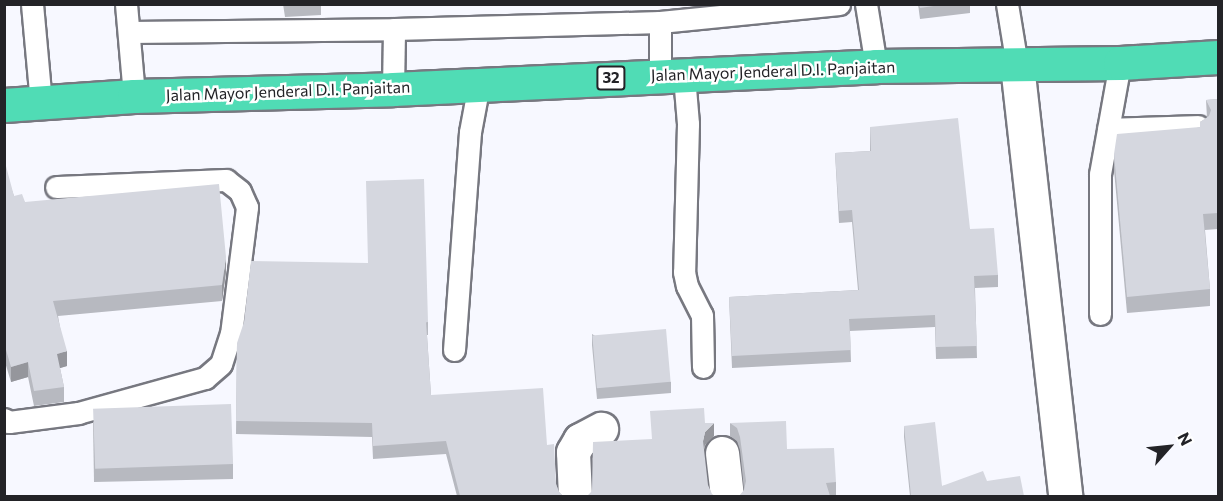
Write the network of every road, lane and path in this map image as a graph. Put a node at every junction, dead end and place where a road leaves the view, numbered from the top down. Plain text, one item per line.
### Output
1 (32, 4) edge
2 (126, 4) edge
3 (839, 4) edge
4 (866, 4) edge
5 (1007, 4) edge
6 (660, 22) junction
7 (394, 29) junction
8 (129, 32) junction
9 (1218, 57) edge
10 (1120, 63) junction
11 (1017, 65) junction
12 (876, 66) junction
13 (672, 76) junction
14 (479, 84) junction
15 (393, 89) junction
16 (134, 96) junction
17 (41, 102) junction
18 (4, 105) edge
19 (1198, 126) edge
20 (1108, 129) junction
21 (56, 187) dead end
22 (1100, 314) dead end
23 (454, 350) dead end
24 (703, 367) dead end
25 (4, 419) edge
26 (601, 429) dead end
27 (722, 453) dead end
28 (575, 496) edge
29 (727, 496) edge
30 (1065, 496) edge

1 - 17 lane
2 - 8 lane
3 - 6 lane
4 - 12 lane
5 - 11 lane
6 - 7 lane
6 - 13 lane
7 - 8 lane
7 - 15 lane
8 - 16 lane
9 - 10 highway, Jalan Mayor Jenderal D.I. Panjaitan / 32
10 - 11 highway, Jalan Mayor Jenderal D.I. Panjaitan / 32
10 - 20 lane
11 - 12 highway, Jalan Mayor Jenderal D.I. Panjaitan / 32
11 - 30 street
12 - 13 highway, Jalan Mayor Jenderal D.I. Panjaitan / 32
13 - 14 highway, Jalan Mayor Jenderal D.I. Panjaitan / 32
13 - 24 lane
14 - 15 highway, Jalan Mayor Jenderal D.I. Panjaitan / 32
14 - 23 lane
15 - 16 highway, Jalan Mayor Jenderal D.I. Panjaitan / 32
16 - 17 highway, Jalan Mayor Jenderal D.I. Panjaitan / 32
17 - 18 highway, Jalan Mayor Jenderal D.I. Panjaitan / 32
19 - 20 lane
20 - 22 lane
21 - 25 lane
26 - 28 street
27 - 29 street

